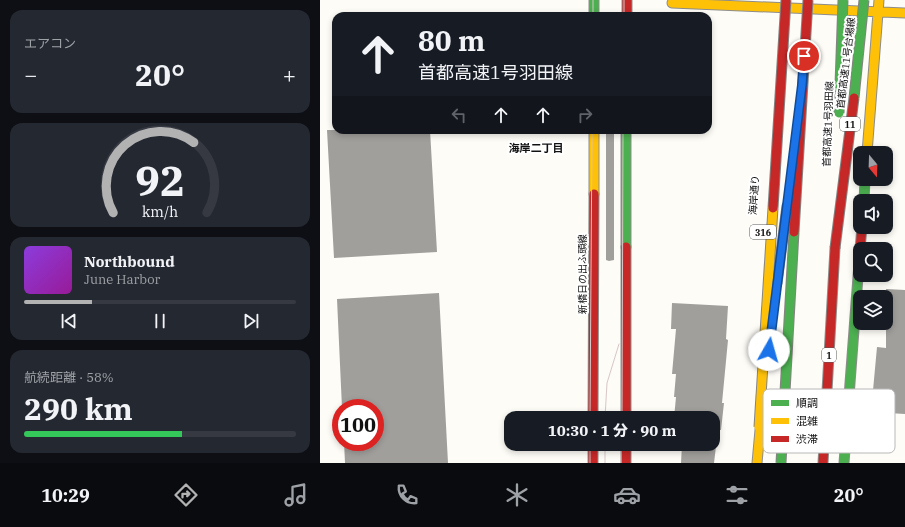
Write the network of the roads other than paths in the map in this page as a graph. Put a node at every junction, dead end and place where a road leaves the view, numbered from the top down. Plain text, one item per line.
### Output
1 (594, 0) edge
2 (627, 0) edge
3 (786, 0) edge
4 (808, 0) edge
5 (843, 0) edge
6 (864, 0) edge
7 (879, 0) edge
8 (672, 3) dead end
9 (778, 4) edge
10 (878, 11) junction
11 (594, 12) edge
12 (627, 12) edge
13 (905, 13) edge
14 (802, 85) junction
15 (839, 123) dead end
16 (594, 134) edge
17 (626, 134) edge
18 (868, 146) edge
19 (838, 154) dead end
20 (835, 248) junction
21 (858, 282) edge
22 (764, 389) edge
23 (785, 389) edge
24 (826, 389) edge
25 (850, 389) edge
26 (763, 396) edge
27 (593, 411) edge
28 (626, 411) edge
29 (759, 428) junction
30 (750, 432) dead end
31 (593, 451) edge
32 (626, 451) edge
33 (782, 453) edge
34 (823, 453) edge
35 (845, 453) edge
36 (592, 463) edge
37 (626, 463) edge
38 (757, 463) edge
39 (781, 463) edge
40 (822, 463) edge
41 (844, 463) edge

1 - 11 main road
2 - 12 main road
3 - 29 main road, bridge
4 - 14 main road, bridge
5 - 15 main road, 首都高速1号羽田線, bridge
6 - 20 main road, 首都高速11号台場線 / 11, bridge
7 - 10 main road
8 - 9 main road
9 - 10 main road
9 - 30 main road, 海岸通り / 316
10 - 13 main road
10 - 18 main road
14 - 22 main road, bridge
14 - 23 main road, bridge
16 - 27 main road, 新橋日の出ふ頭線
17 - 28 main road
19 - 20 main road, 首都高速1号羽田線 / 1, bridge
20 - 24 main road, 1
21 - 25 main road
26 - 29 main road, bridge
29 - 38 main road
31 - 36 main road
32 - 37 main road
33 - 39 main road, bridge
34 - 40 main road, 1
35 - 41 main road

